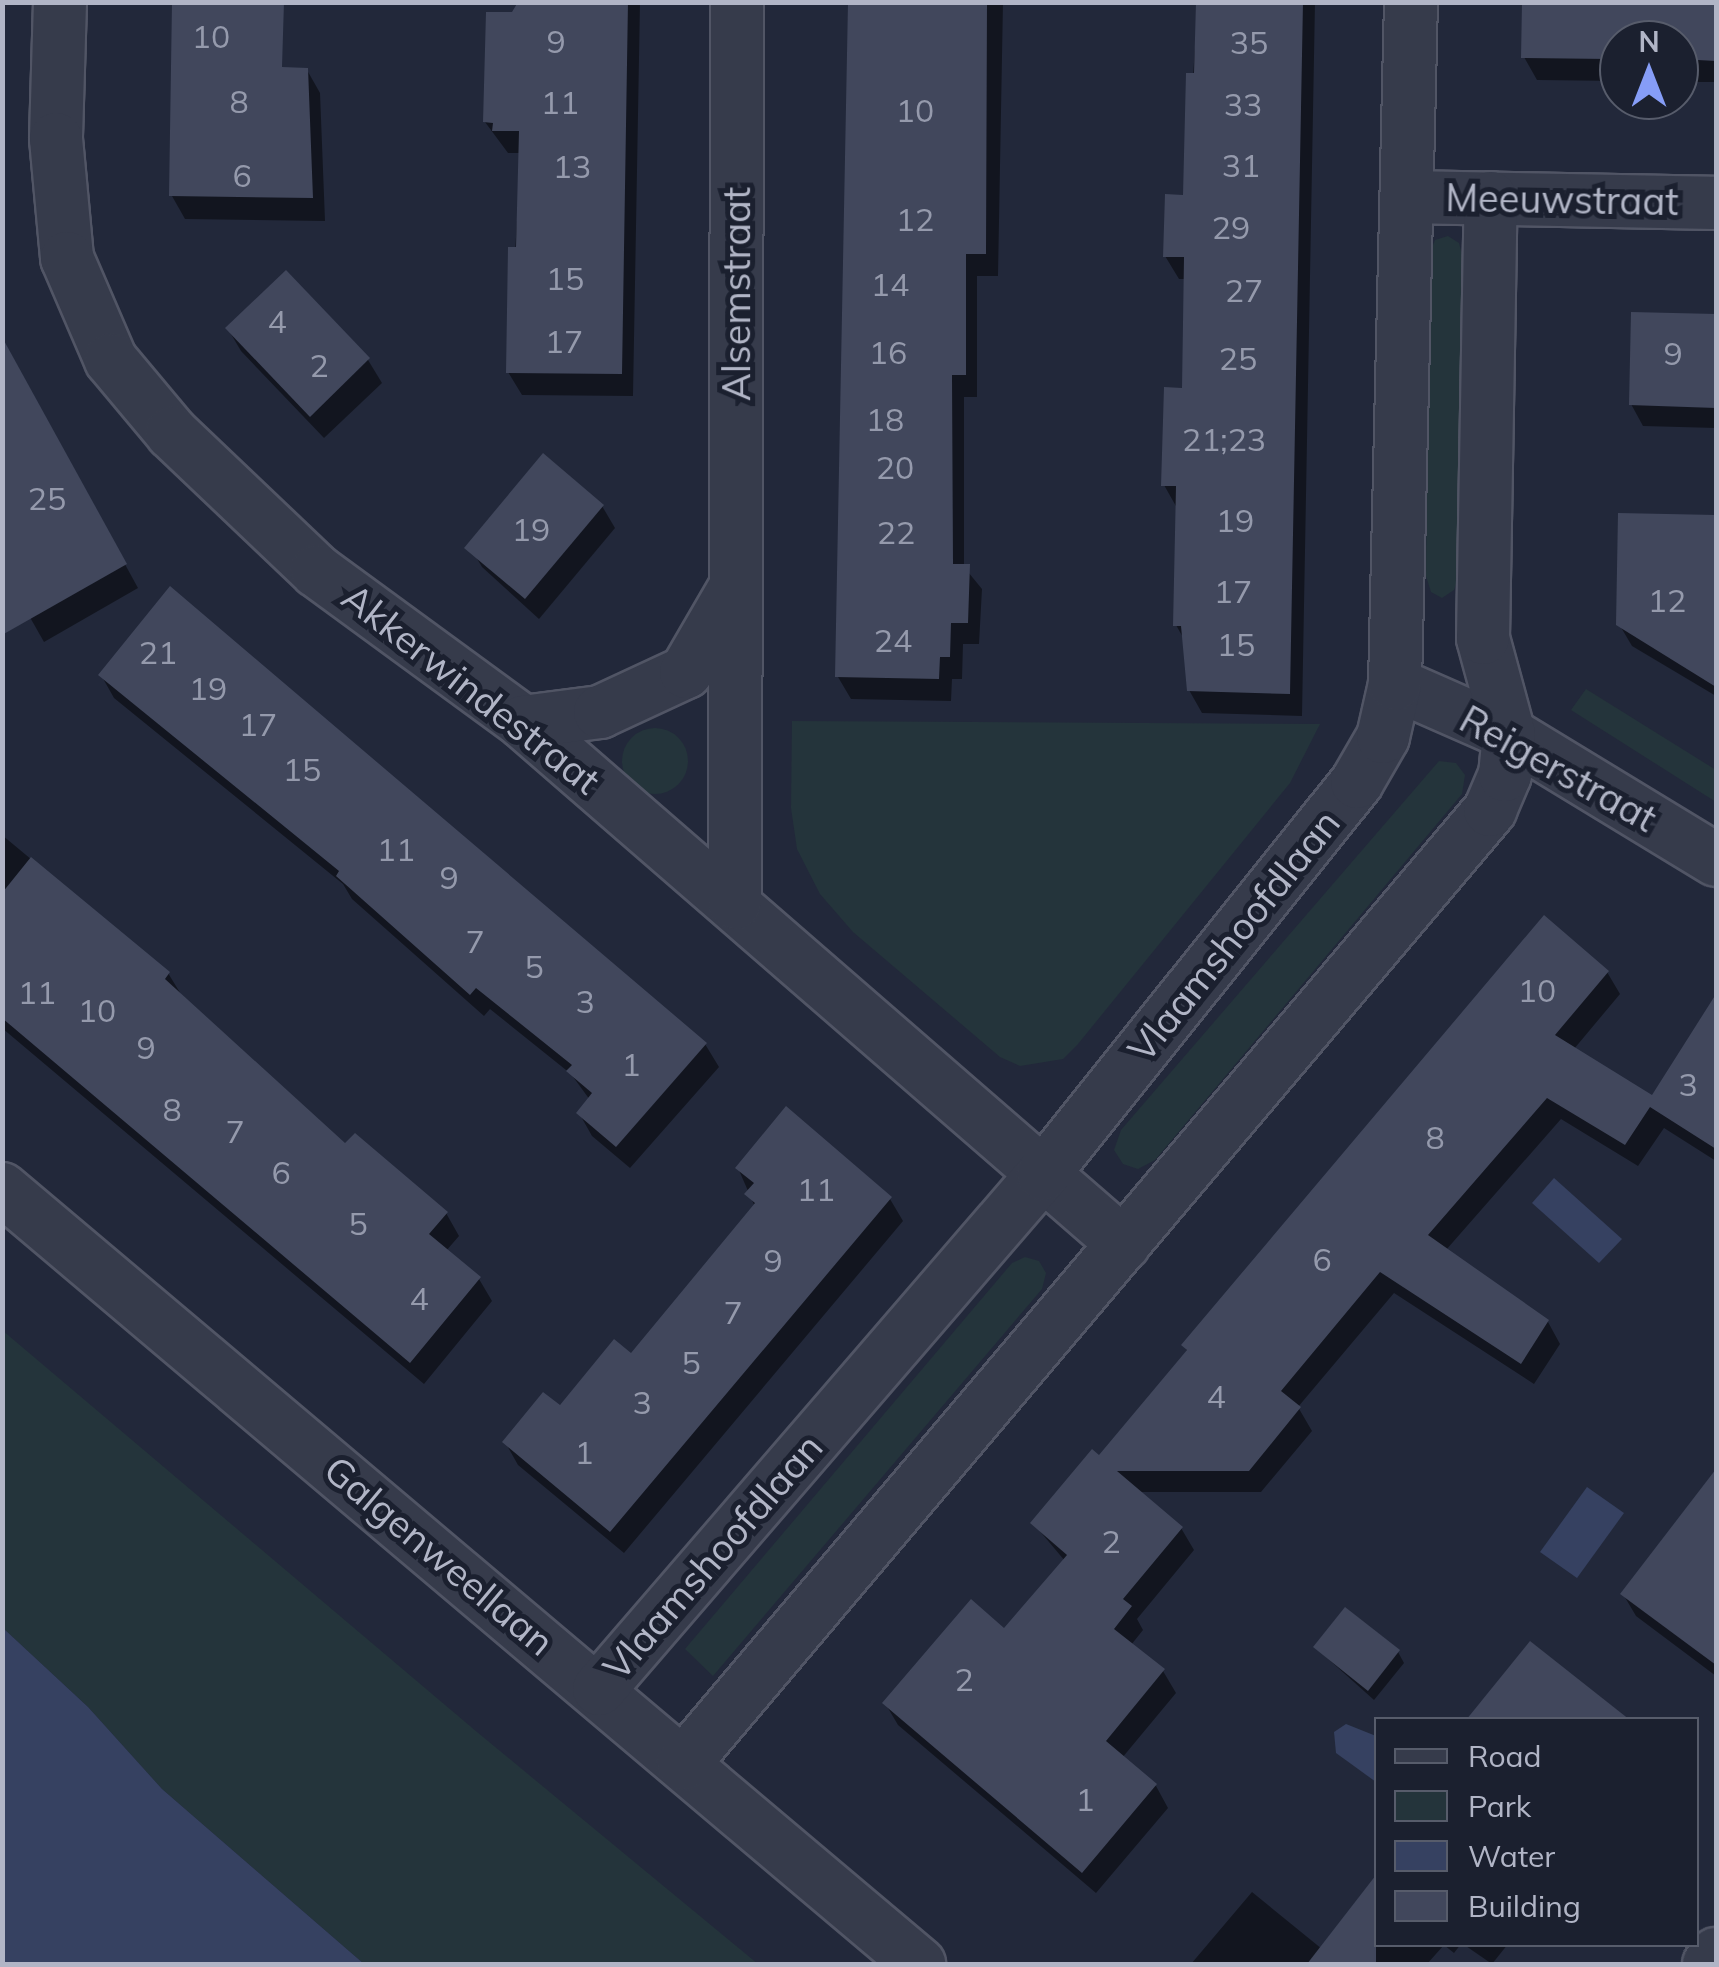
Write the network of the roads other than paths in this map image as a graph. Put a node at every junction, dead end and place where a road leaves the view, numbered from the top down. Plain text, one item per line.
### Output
1 (60, 2) edge
2 (737, 2) edge
3 (1411, 2) edge
4 (1407, 198) junction
5 (1491, 198) junction
6 (1716, 203) edge
7 (737, 584) junction
8 (1395, 684) junction
9 (523, 722) junction
10 (1509, 734) junction
11 (1716, 860) edge
12 (736, 904) junction
13 (1043, 1174) junction
14 (2, 1189) edge
15 (1124, 1244) junction
16 (599, 1689) junction
17 (684, 1764) junction
18 (1716, 1956) edge
19 (919, 1964) edge
20 (1710, 1964) edge

1 - 9 street, Akkerwindestraat
2 - 7 street, Alsemstraat
3 - 4 street, Vlaamshoofdlaan
4 - 5 street, Meeuwstraat
4 - 8 street, Vlaamshoofdlaan
5 - 6 street, Meeuwstraat
5 - 10 street
7 - 9 street
7 - 12 street, Alsemstraat
8 - 10 street, Reigerstraat
8 - 13 street, Vlaamshoofdlaan
9 - 12 street, Akkerwindestraat
10 - 11 street, Reigerstraat
10 - 15 street
12 - 13 street, Akkerwindestraat
13 - 15 street, Akkerwindestraat
13 - 16 street, Vlaamshoofdlaan
14 - 16 street, Galgenweellaan
15 - 17 street
16 - 17 street, Galgenweellaan
17 - 19 street, Galgenweellaan
18 - 20 street

